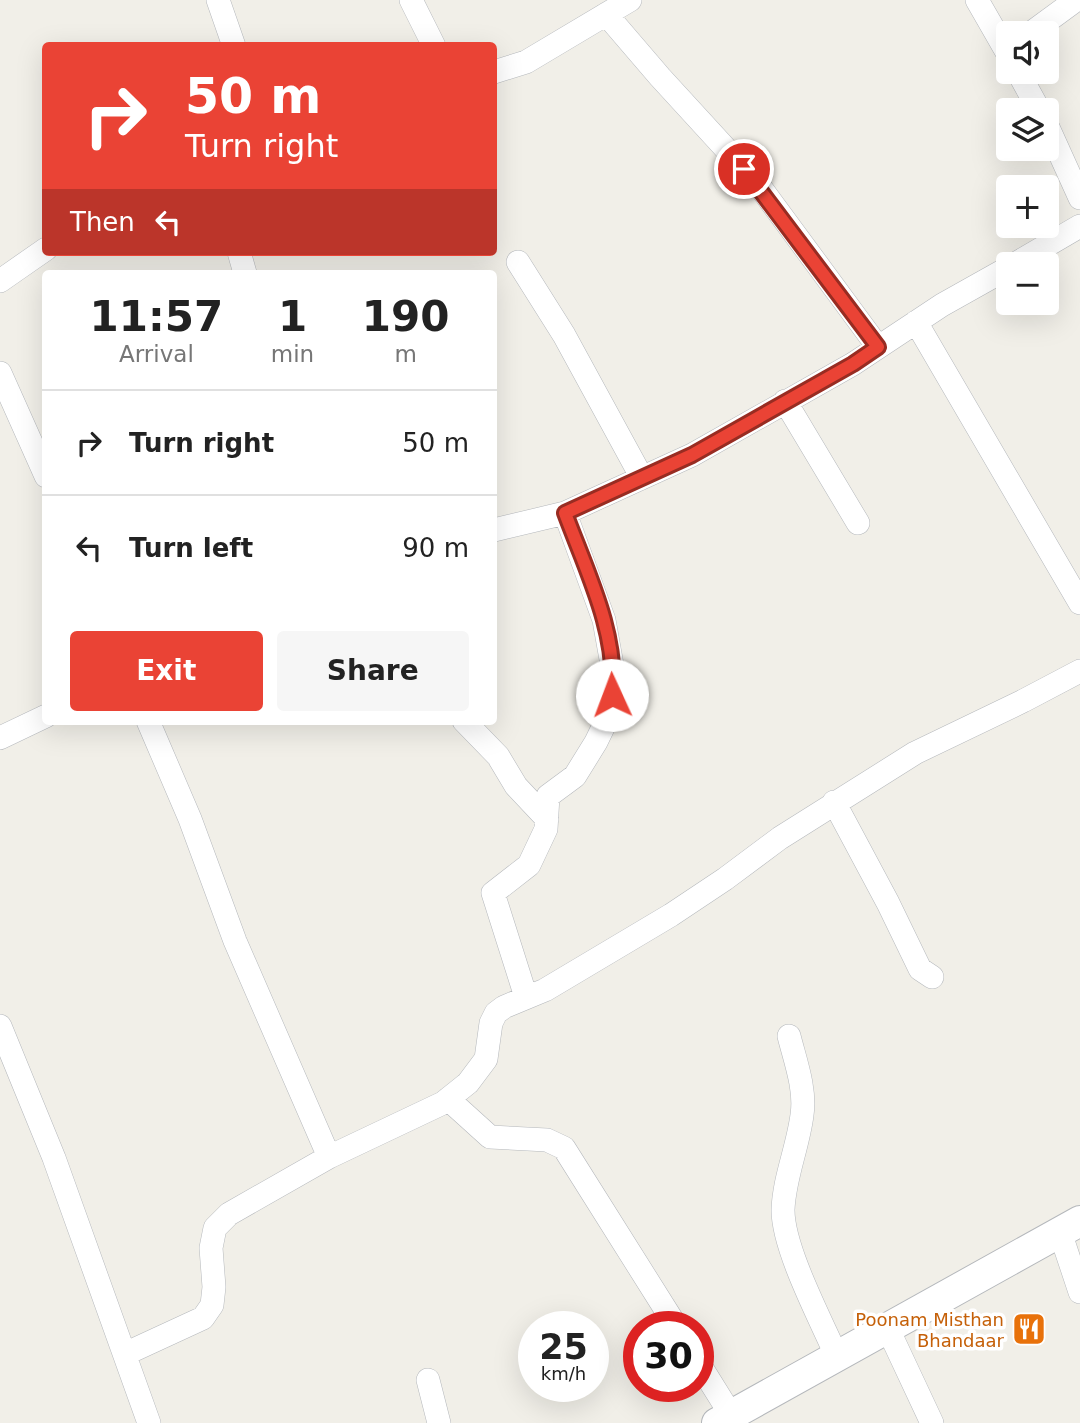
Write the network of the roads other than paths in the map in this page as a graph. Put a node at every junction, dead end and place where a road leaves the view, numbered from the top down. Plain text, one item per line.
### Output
1 (218, 0) edge
2 (411, 0) edge
3 (630, 0) edge
4 (977, 0) edge
5 (1076, 0) edge
6 (606, 14) junction
7 (1047, 21) edge
8 (996, 31) edge
9 (233, 42) edge
10 (432, 42) edge
11 (497, 71) edge
12 (1059, 152) edge
13 (1080, 198) edge
14 (1080, 226) edge
15 (42, 252) edge
16 (1036, 252) edge
17 (518, 262) dead end
18 (996, 275) edge
19 (0, 281) edge
20 (916, 322) junction
21 (878, 347) junction
22 (0, 373) edge
23 (785, 401) junction
24 (42, 467) edge
25 (642, 478) junction
26 (565, 513) junction
27 (858, 523) dead end
28 (497, 529) edge
29 (1080, 603) edge
30 (1080, 671) edge
31 (42, 718) edge
32 (150, 725) edge
33 (468, 725) edge
34 (0, 738) edge
35 (834, 802) junction
36 (547, 818) junction
37 (932, 977) dead end
38 (526, 997) junction
39 (0, 1026) edge
40 (789, 1036) dead end
41 (448, 1099) junction
42 (329, 1157) junction
43 (1070, 1227) edge
44 (1080, 1292) edge
45 (667, 1311) edge
46 (888, 1329) junction
47 (125, 1354) junction
48 (837, 1357) junction
49 (428, 1380) dead end
50 (714, 1397) edge
51 (724, 1419) edge
52 (149, 1423) edge
53 (439, 1423) edge
54 (932, 1423) edge

1 - 9 street
2 - 10 street
3 - 6 street
4 - 8 street
5 - 7 street
6 - 11 street
6 - 21 street
12 - 13 street
14 - 16 street
15 - 19 street
17 - 25 street
18 - 20 street
20 - 21 street
20 - 29 street
21 - 23 street
22 - 24 street
23 - 25 street
23 - 27 street
25 - 26 street
26 - 28 street
26 - 36 street
30 - 35 street
31 - 34 street
32 - 42 street
33 - 36 street
35 - 37 street
35 - 38 street
36 - 38 street
38 - 41 street
39 - 47 street
40 - 48 street
41 - 42 street
41 - 45 street
42 - 47 street
43 - 44 street
43 - 46 street
46 - 48 street
46 - 54 street
47 - 52 street
48 - 51 street
49 - 53 street
50 - 51 street

